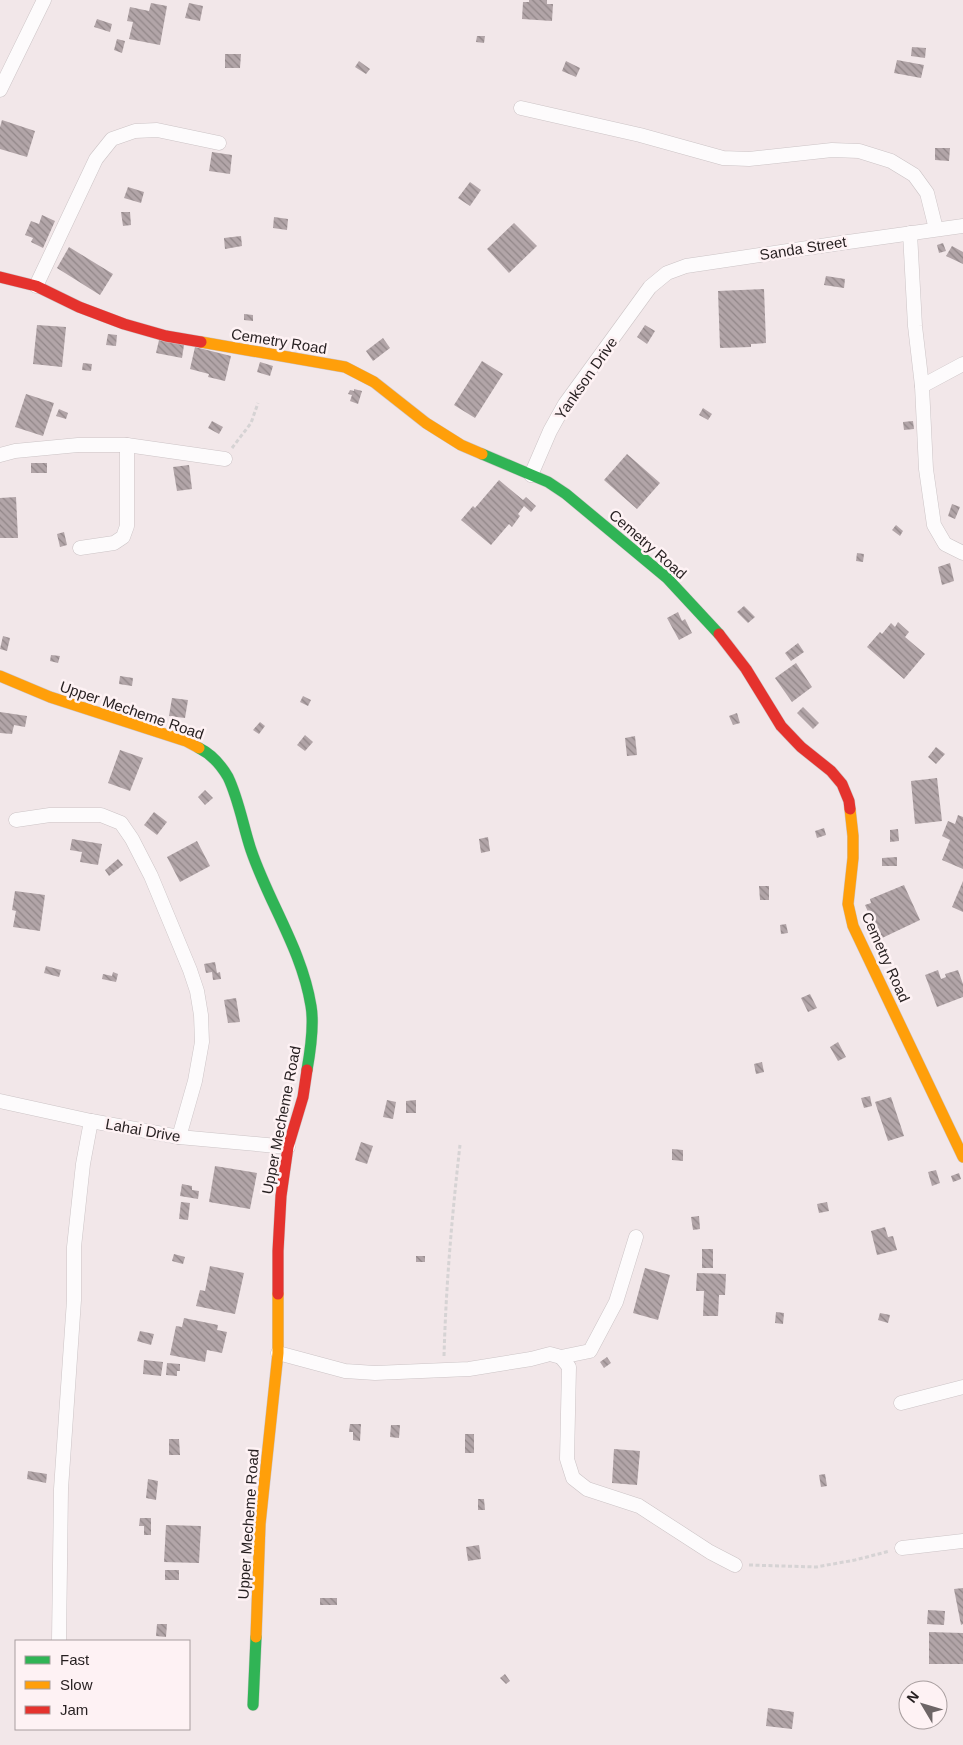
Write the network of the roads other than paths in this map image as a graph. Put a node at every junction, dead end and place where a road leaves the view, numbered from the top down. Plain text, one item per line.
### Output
1 (44, 0) edge
2 (0, 90) edge
3 (521, 108) dead end
4 (219, 143) dead end
5 (963, 226) edge
6 (936, 230) junction
7 (910, 233) junction
8 (0, 277) edge
9 (36, 286) junction
10 (650, 287) joint
11 (963, 364) edge
12 (922, 386) junction
13 (127, 446) junction
14 (0, 455) edge
15 (225, 459) road end
16 (531, 475) junction
17 (80, 548) dead end
18 (963, 553) edge
19 (0, 676) edge
20 (16, 820) dead end
21 (0, 1101) edge
22 (91, 1121) junction
23 (179, 1137) junction
24 (288, 1147) junction
25 (963, 1157) edge
26 (636, 1237) dead end
27 (278, 1353) junction
28 (561, 1357) junction
29 (963, 1387) edge
30 (901, 1403) dead end
31 (963, 1541) edge
32 (902, 1548) road end
33 (735, 1565) road end
34 (59, 1640) edge
35 (253, 1706) dead end

1 - 2 street
3 - 6 street
4 - 9 street
5 - 6 street, Sanda Street
6 - 7 street, Sanda Street
7 - 10 street, Sanda Street
7 - 12 street
8 - 9 street, Cemetry Road
9 - 16 street, Cemetry Road
10 - 16 street, Yankson Drive
11 - 12 street
12 - 18 street
13 - 14 street
13 - 15 street
13 - 17 street
16 - 25 street, Cemetry Road
19 - 24 street, Upper Mecheme Road
20 - 23 street
21 - 22 street, Lahai Drive
22 - 23 street, Lahai Drive
22 - 34 street
23 - 24 street, Lahai Drive
24 - 27 street, Upper Mecheme Road
26 - 28 street
27 - 28 street
27 - 35 street, Upper Mecheme Road
28 - 33 street
29 - 30 street
31 - 32 street

